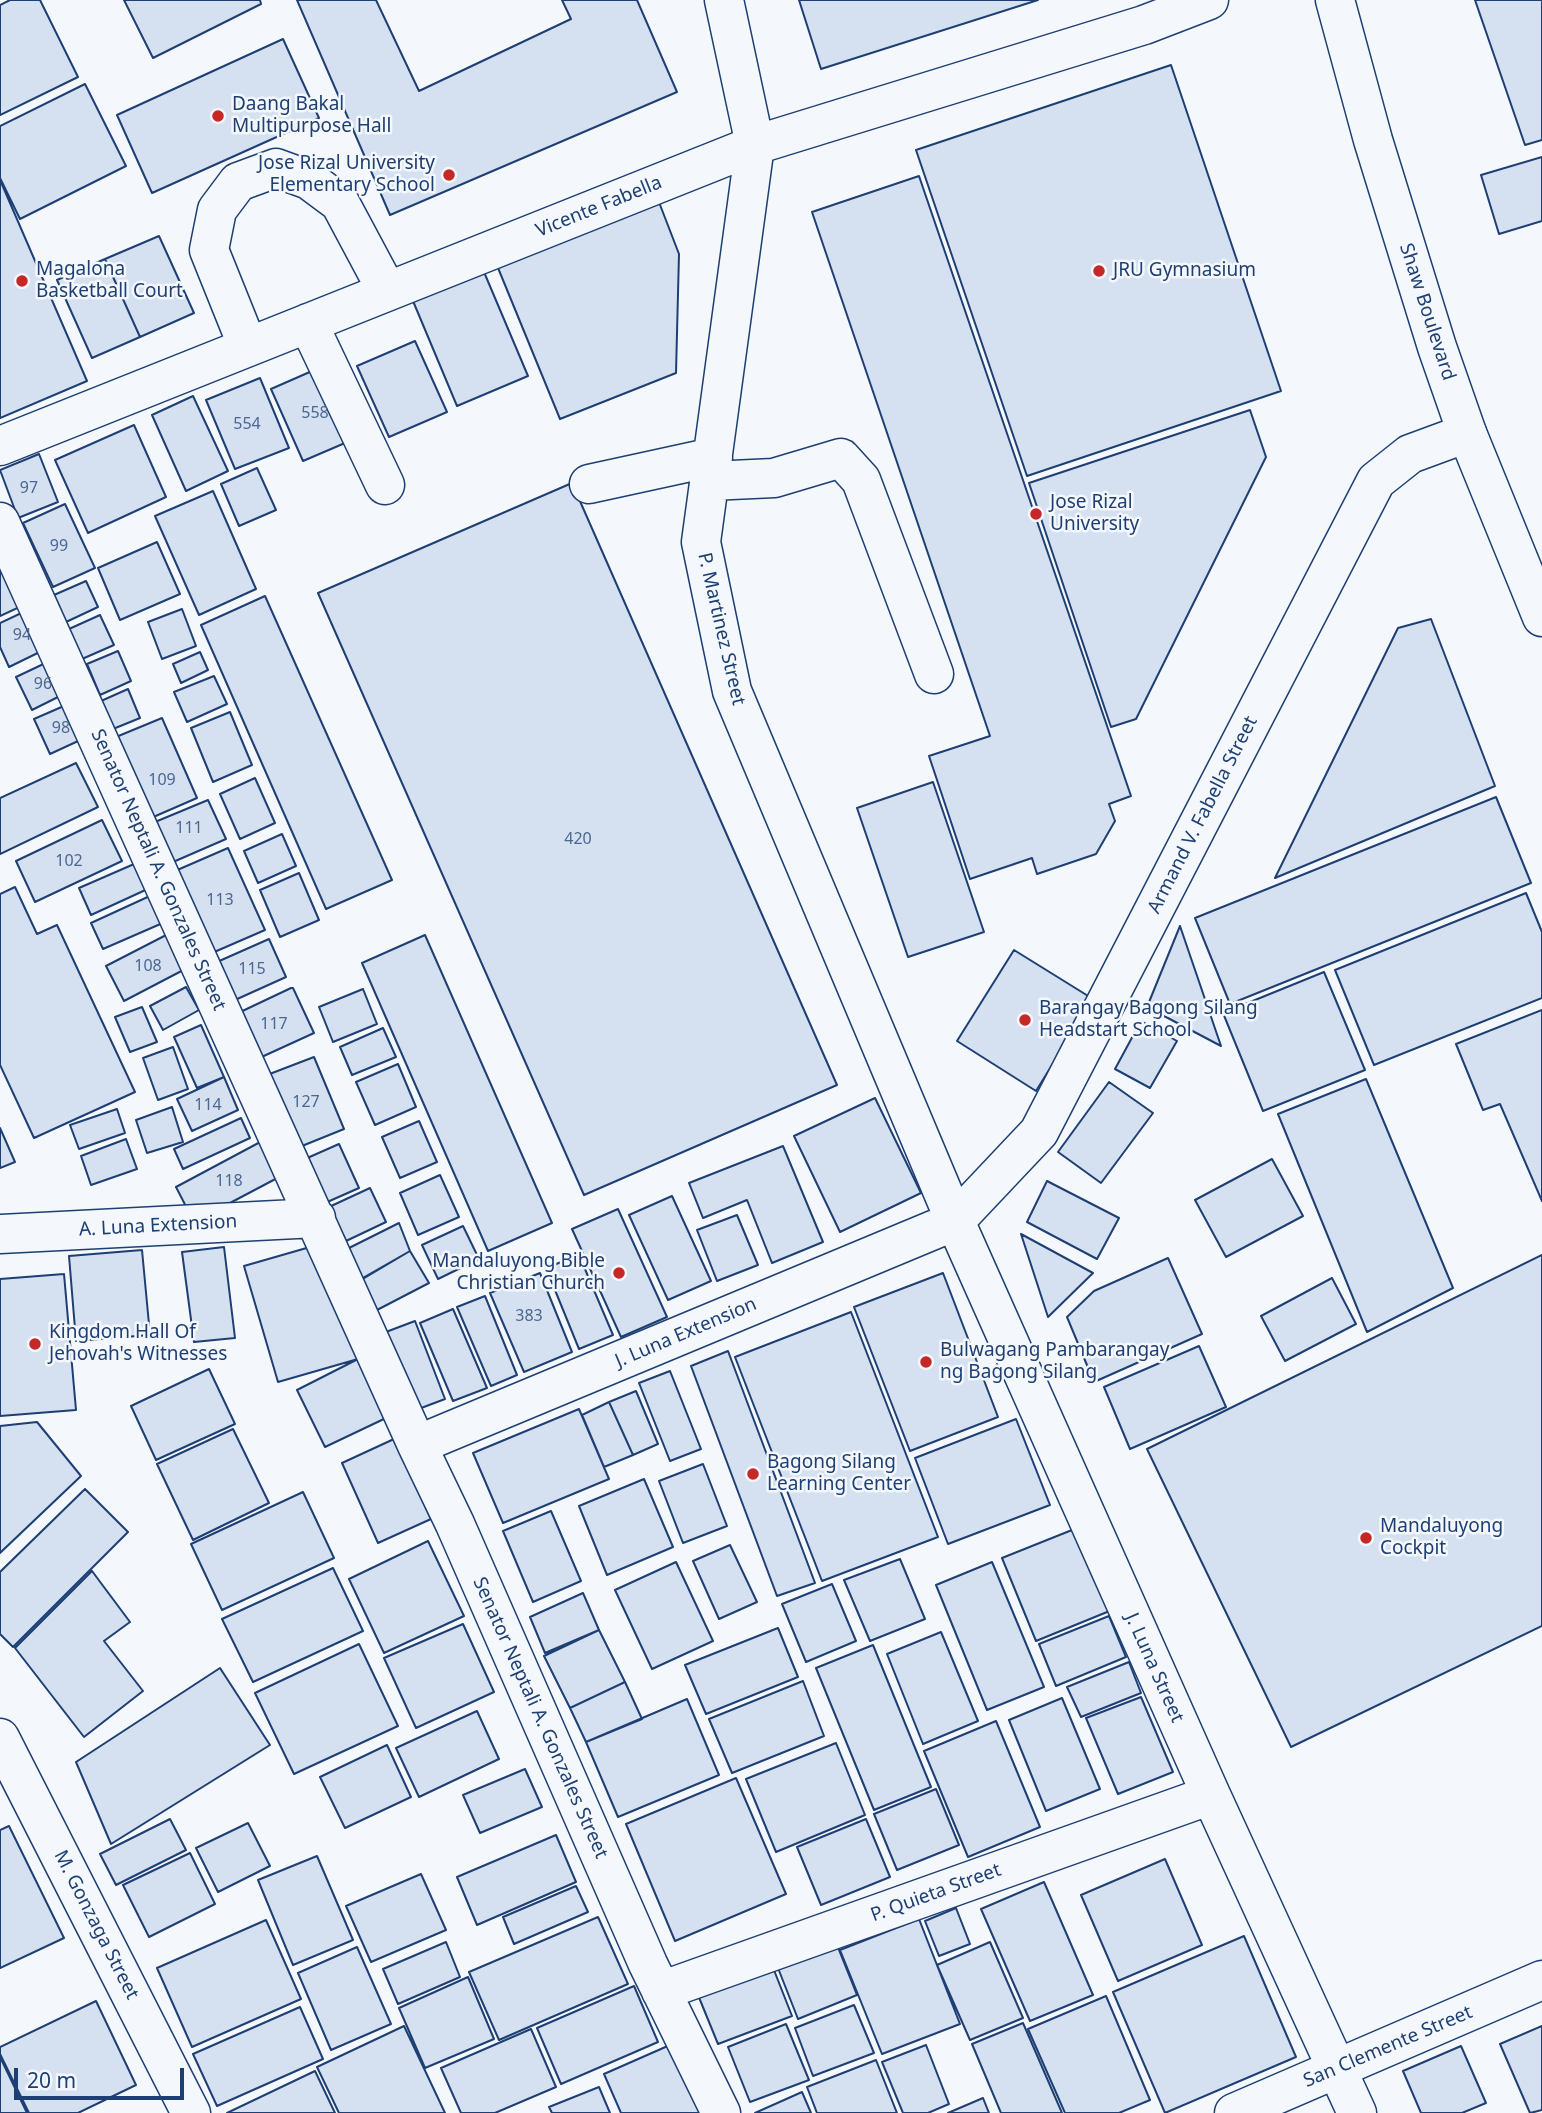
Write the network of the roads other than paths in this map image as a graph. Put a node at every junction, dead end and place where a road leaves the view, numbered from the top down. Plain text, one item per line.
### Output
1 (724, 0) edge
2 (1209, 0) edge
3 (1335, 0) edge
4 (755, 145) junction
5 (387, 291) junction
6 (308, 323) junction
7 (248, 347) junction
8 (1467, 433) junction
9 (0, 446) edge
10 (712, 469) junction
11 (589, 484) dead end
12 (385, 485) dead end
13 (0, 522) edge
14 (1542, 617) edge
15 (934, 674) dead end
16 (316, 1219) junction
17 (955, 1221) junction
18 (0, 1234) edge
19 (417, 1445) junction
20 (0, 1738) edge
21 (1211, 1796) junction
22 (1542, 1980) edge
23 (662, 1991) junction
24 (1336, 2069) junction
25 (191, 2113) edge
26 (721, 2113) edge
27 (1234, 2113) edge
28 (1357, 2113) edge

1 - 4 street, P. Martinez Street
2 - 4 street, Vicente Fabella
3 - 8 street, Shaw Boulevard
4 - 5 street, Vicente Fabella
4 - 10 street, P. Martinez Street
5 - 6 street, Vicente Fabella
5 - 7 street
6 - 7 street, Vicente Fabella
6 - 12 street
7 - 9 street, Vicente Fabella
8 - 14 street, Shaw Boulevard
8 - 17 street, Armand V. Fabella Street
10 - 11 street
10 - 15 street
10 - 17 street, P. Martinez Street
13 - 16 street, Senator Neptali A. Gonzales Street
16 - 18 street, A. Luna Extension
16 - 19 street, Senator Neptali A. Gonzales Street
17 - 19 street, J. Luna Extension
17 - 21 street, J. Luna Street
19 - 23 street, Senator Neptali A. Gonzales Street
20 - 25 street, M. Gonzaga Street
21 - 23 street, P. Quieta Street
21 - 24 street, J. Luna Street
22 - 24 street, San Clemente Street
23 - 26 street, Senator Neptali A. Gonzales Street
24 - 27 street, San Clemente Street
24 - 28 street, J. Luna Street

